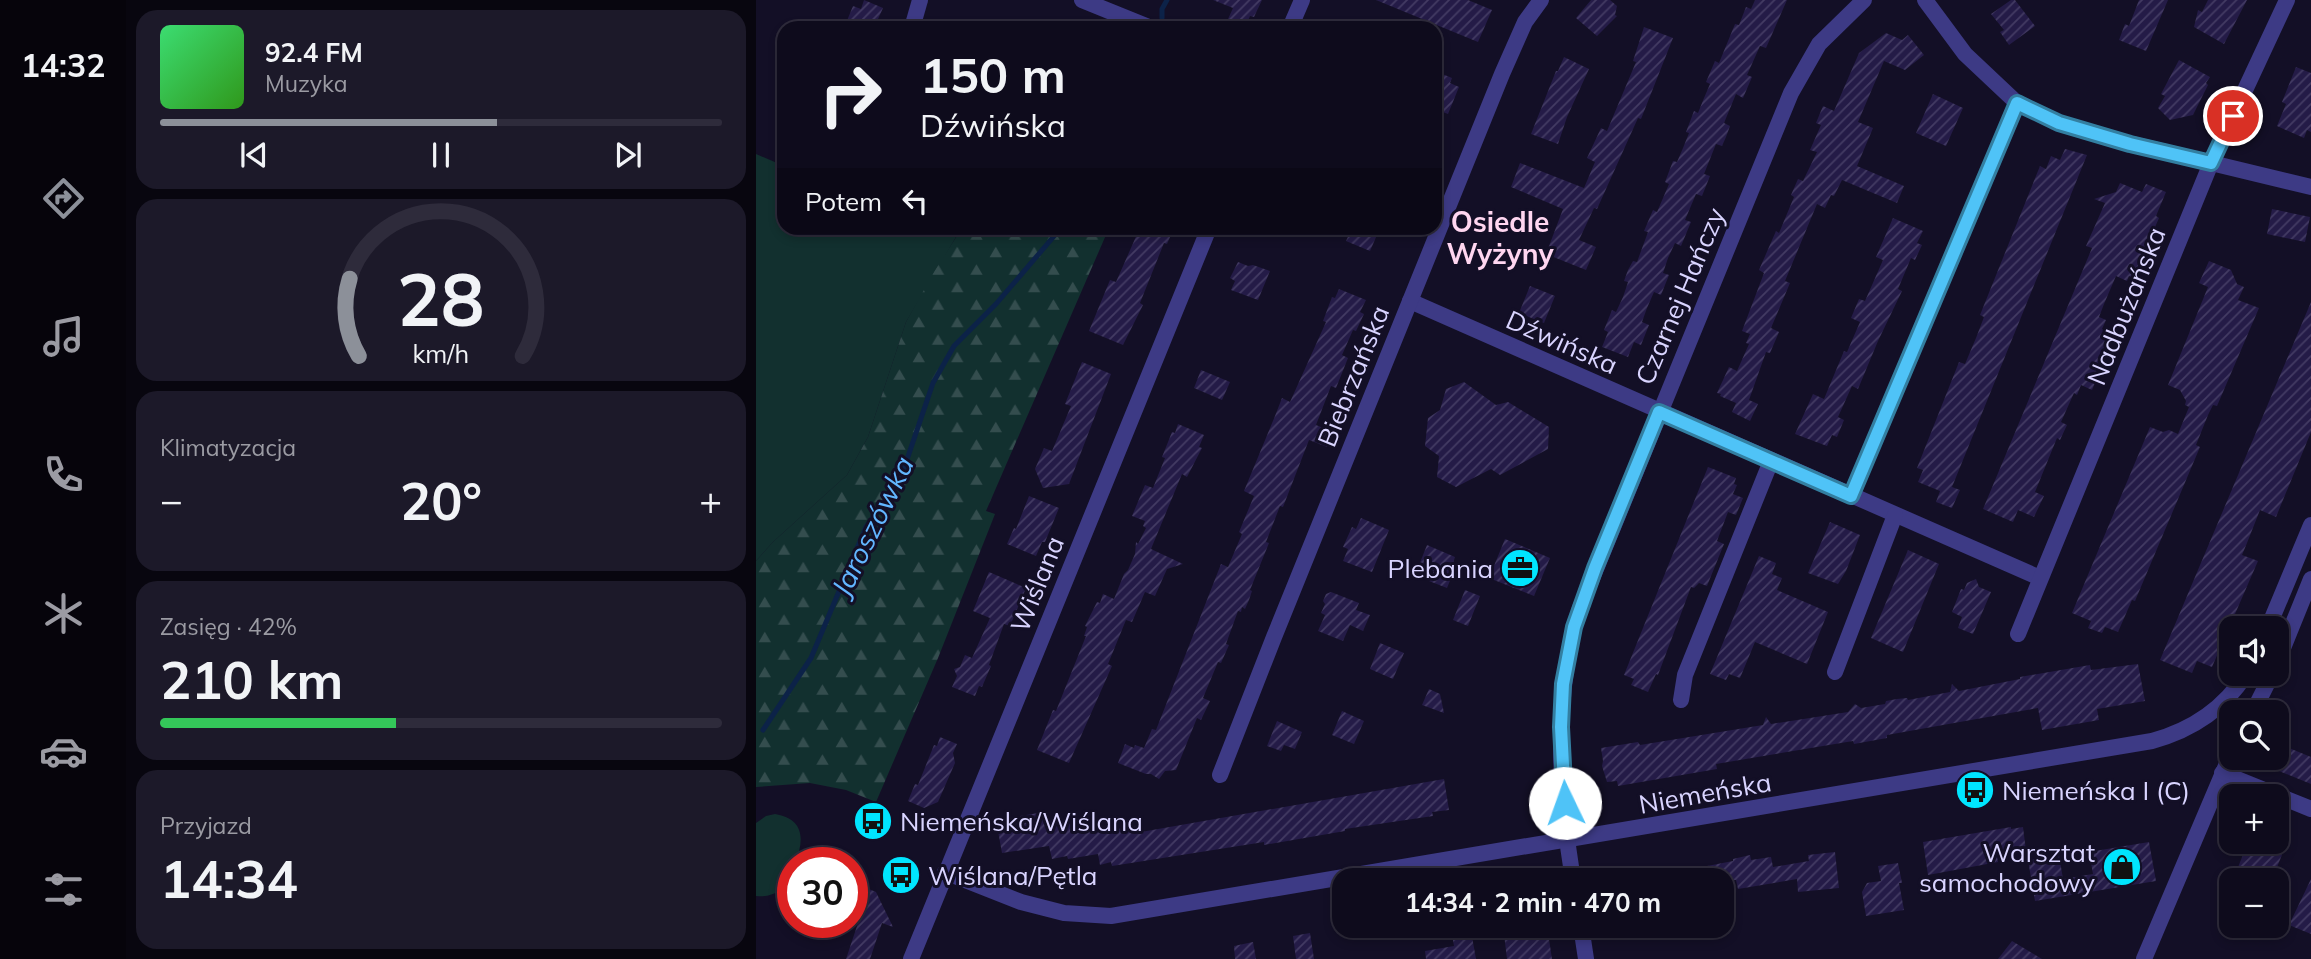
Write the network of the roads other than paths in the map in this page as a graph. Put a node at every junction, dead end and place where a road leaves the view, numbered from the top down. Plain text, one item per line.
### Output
1 (920, 0) edge
2 (1082, 0) edge
3 (1302, 0) edge
4 (1541, 0) edge
5 (1864, 0) edge
6 (1925, 0) edge
7 (2287, 0) edge
8 (914, 21) edge
9 (1134, 21) edge
10 (1293, 21) edge
11 (2017, 103) junction
12 (2211, 163) junction
13 (2311, 187) edge
14 (1442, 222) edge
15 (1206, 235) edge
16 (1437, 235) edge
17 (1410, 301) junction
18 (1659, 412) junction
19 (1771, 461) junction
20 (1851, 496) junction
21 (1895, 515) junction
22 (2311, 525) edge
23 (2040, 578) junction
24 (2311, 579) edge
25 (2273, 616) edge
26 (2289, 633) edge
27 (2018, 634) dead end
28 (1835, 672) dead end
29 (2238, 686) edge
30 (1681, 700) dead end
31 (2223, 770) edge
32 (2222, 773) junction
33 (1220, 775) dead end
34 (2311, 809) edge
35 (1567, 840) junction
36 (1571, 868) edge
37 (946, 872) junction
38 (1583, 938) edge
39 (911, 959) edge
40 (1586, 959) edge
41 (2144, 959) edge

1 - 8 street
2 - 9 street
3 - 10 street
4 - 14 street, Biebrzańska
5 - 18 street, Czarnej Hańczy
6 - 11 street
7 - 12 street, Nadbużańska
11 - 12 street
11 - 20 street
12 - 13 street
12 - 23 street, Nadbużańska
15 - 37 street, Wiślana
16 - 17 street, Biebrzańska
17 - 18 street, Dźwińska
17 - 33 street, Biebrzańska
18 - 19 street, Dźwińska
18 - 35 street, Czarnej Hańczy
19 - 20 street, Dźwińska
19 - 30 street
20 - 21 street, Dźwińska
21 - 23 street, Dźwińska
21 - 28 street
22 - 25 street
23 - 27 street, Nadbużańska
24 - 26 street
29 - 35 street, Niemeńska
31 - 32 street
32 - 34 street
32 - 41 street
35 - 36 street, Czarnej Hańczy
35 - 37 street, Niemeńska
37 - 39 street, Wiślana
38 - 40 street

